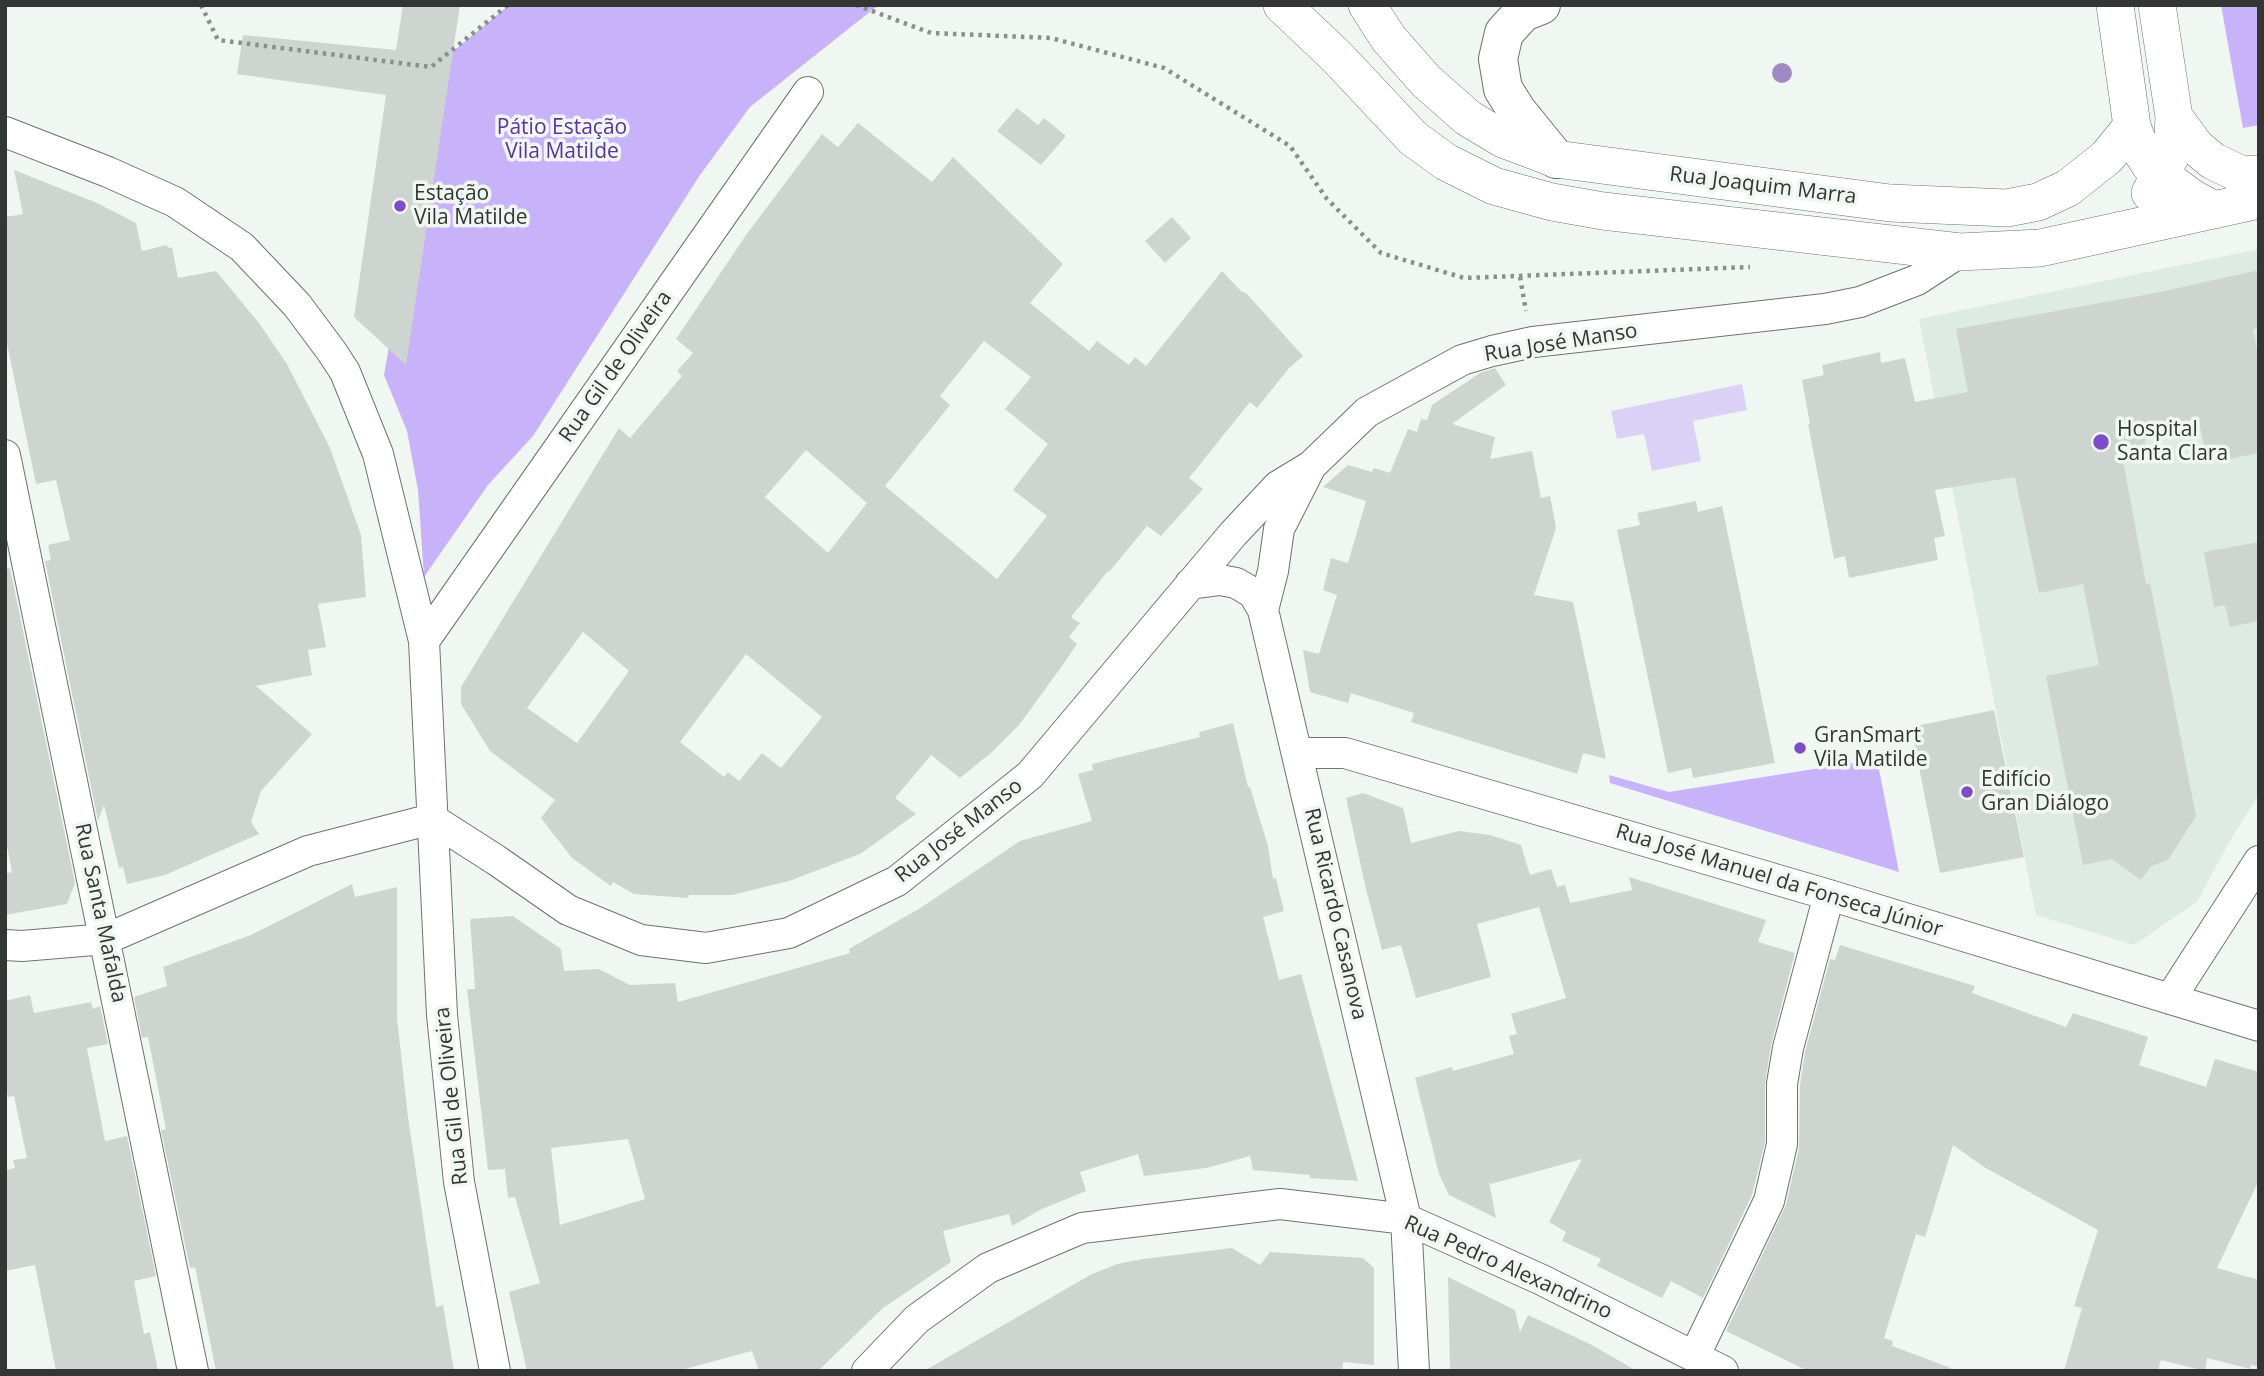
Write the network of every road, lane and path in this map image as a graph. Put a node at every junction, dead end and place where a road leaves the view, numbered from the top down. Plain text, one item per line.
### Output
1 (201, 5) edge
2 (508, 5) edge
3 (856, 5) edge
4 (1282, 5) edge
5 (1367, 5) edge
6 (1541, 5) edge
7 (2115, 5) edge
8 (2157, 5) edge
9 (502, 7) edge
10 (808, 92) dead end
11 (2172, 105) junction
12 (2131, 114) junction
13 (5, 132) edge
14 (1556, 159) junction
15 (2259, 174) edge
16 (2161, 175) junction
17 (2259, 200) edge
18 (2214, 209) junction
19 (2119, 231) junction
20 (1960, 252) junction
21 (1759, 267) dead end
22 (5, 455) edge
23 (1311, 466) junction
24 (1190, 584) junction
25 (1264, 610) junction
26 (424, 641) junction
27 (1297, 753) junction
28 (432, 819) junction
29 (2259, 861) edge
30 (1829, 895) junction
31 (106, 940) junction
32 (5, 945) edge
33 (2170, 999) junction
34 (2259, 1026) edge
35 (1406, 1219) junction
36 (1695, 1355) junction
37 (193, 1371) edge
38 (495, 1371) edge
39 (867, 1371) edge
40 (1414, 1371) edge
41 (1723, 1371) edge

1 - 9 path
2 - 9 path
3 - 21 path
4 - 20 street, Rua Joaquim Marra
5 - 14 street, Rua Joaquim Marra
6 - 14 highway
7 - 12 street
8 - 11 street
10 - 26 street, Rua Gil de Oliveira
11 - 15 street
11 - 16 street
12 - 14 street, Rua Joaquim Marra
12 - 16 street
13 - 26 street, Rua Gil de Oliveira
16 - 18 street
16 - 19 street
17 - 18 street, Rua Joaquim Marra
18 - 19 street, Rua Joaquim Marra
19 - 20 street, Rua Joaquim Marra
20 - 23 street, Rua José Manso
22 - 31 street, Rua Santa Mafalda
23 - 24 street, Rua José Manso
23 - 25 street, Rua Ricardo Casanova
24 - 25 street
24 - 28 street, Rua José Manso
25 - 27 street, Rua Ricardo Casanova
26 - 28 street, Rua Gil de Oliveira
27 - 30 street, Rua José Manuel da Fonseca Júnior
27 - 35 street, Rua Ricardo Casanova
28 - 31 street
28 - 38 street, Rua Gil de Oliveira
29 - 33 street
30 - 33 street, Rua José Manuel da Fonseca Júnior
30 - 36 street
31 - 32 street
31 - 37 street, Rua Santa Mafalda
33 - 34 street, Rua José Manuel da Fonseca Júnior
35 - 36 street, Rua Pedro Alexandrino
35 - 39 street, Rua Pedro Alexandrino
35 - 40 street, Rua Ricardo Casanova
36 - 41 street, Rua Pedro Alexandrino

